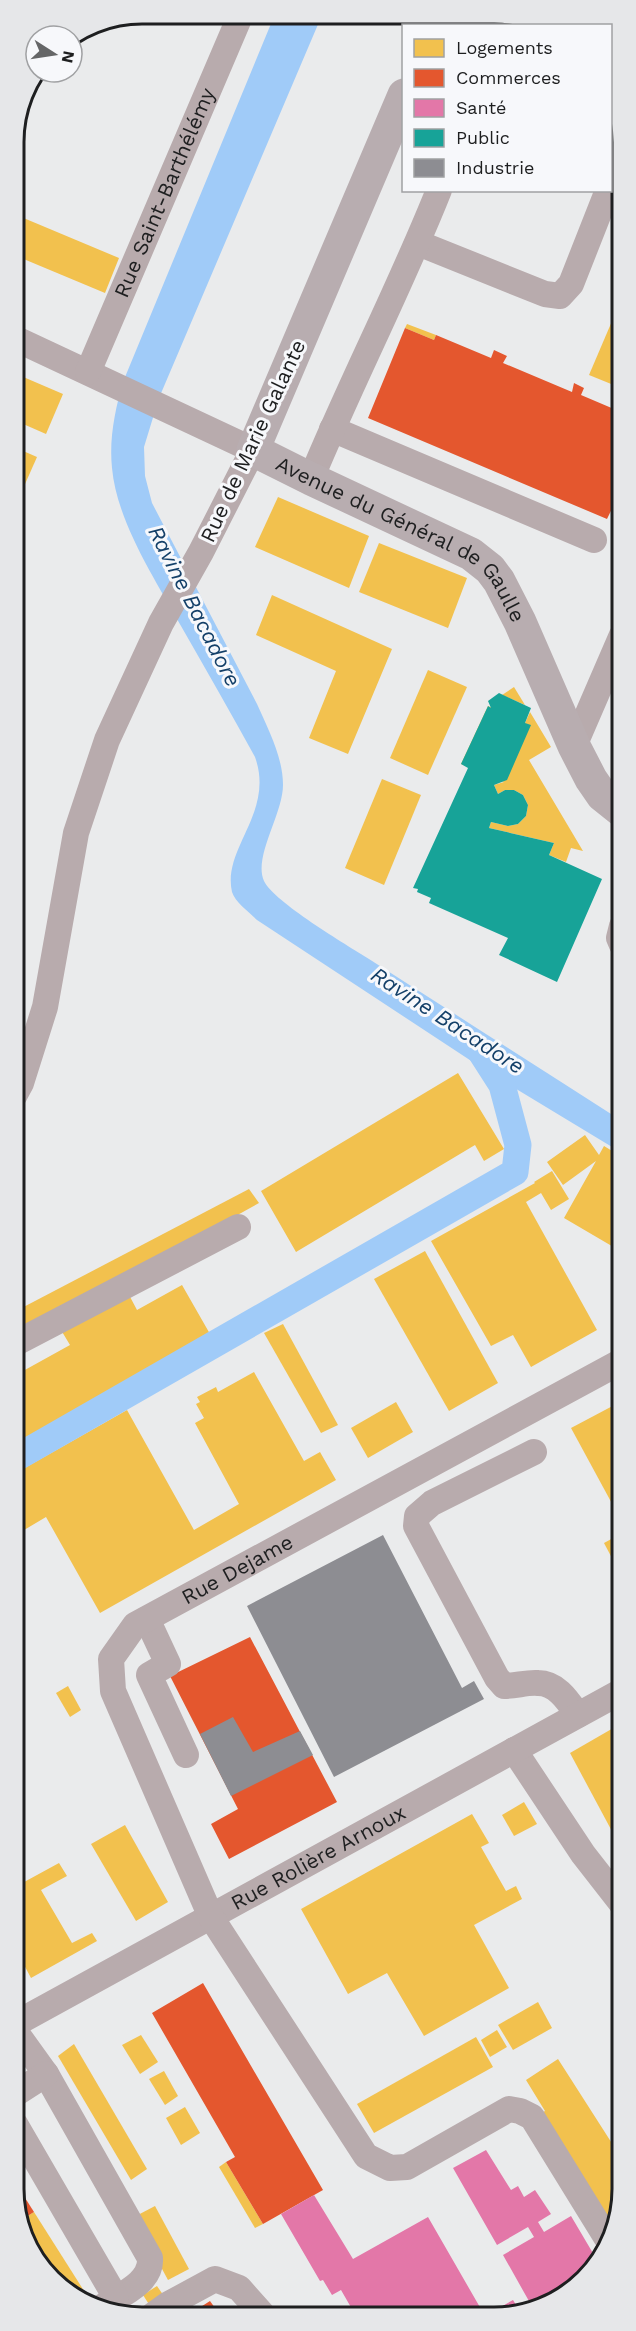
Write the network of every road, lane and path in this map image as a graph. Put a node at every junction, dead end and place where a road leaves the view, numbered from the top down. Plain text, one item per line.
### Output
1 (237, 24) edge
2 (402, 100) edge
3 (438, 192) edge
4 (607, 192) edge
5 (418, 243) junction
6 (24, 343) edge
7 (96, 376) junction
8 (332, 429) junction
9 (253, 450) junction
10 (311, 479) junction
11 (594, 540) dead end
12 (612, 658) edge
13 (574, 746) junction
14 (612, 803) edge
15 (24, 1074) edge
16 (238, 1227) dead end
17 (24, 1339) edge
18 (612, 1366) edge
19 (534, 1452) dead end
20 (147, 1619) junction
21 (612, 1696) edge
22 (578, 1715) junction
23 (514, 1750) junction
24 (186, 1755) dead end
25 (612, 1891) edge
26 (211, 1917) junction
27 (24, 2019) edge
28 (24, 2043) edge
29 (46, 2074) junction
30 (24, 2088) edge
31 (24, 2141) edge
32 (603, 2233) edge
33 (109, 2303) edge
34 (163, 2307) edge
35 (255, 2307) edge

1 - 7 street, Rue Saint-Barthélémy
2 - 9 main road, Rue de Marie Galante
3 - 5 street
4 - 5 street
5 - 8 street
6 - 7 street, Avenue du Général de Gaulle
7 - 9 street, Avenue du Général de Gaulle
8 - 10 street
8 - 11 street
9 - 10 main road, Avenue du Général de Gaulle
9 - 15 street, Rue de Marie Galante
10 - 13 main road, Avenue du Général de Gaulle
12 - 13 street
13 - 14 main road, Avenue du Général de Gaulle
16 - 17 street
18 - 20 street, Rue Dejame
19 - 22 street
20 - 24 street
20 - 26 street, Rue Dejame
21 - 22 street, Rue Rolière Arnoux
22 - 23 street, Rue Rolière Arnoux
23 - 25 street
23 - 26 street, Rue Rolière Arnoux
26 - 27 street, Rue Rolière Arnoux
26 - 32 street, Rue Dejame
28 - 29 street
29 - 30 street
29 - 33 street
31 - 33 street
34 - 35 street

